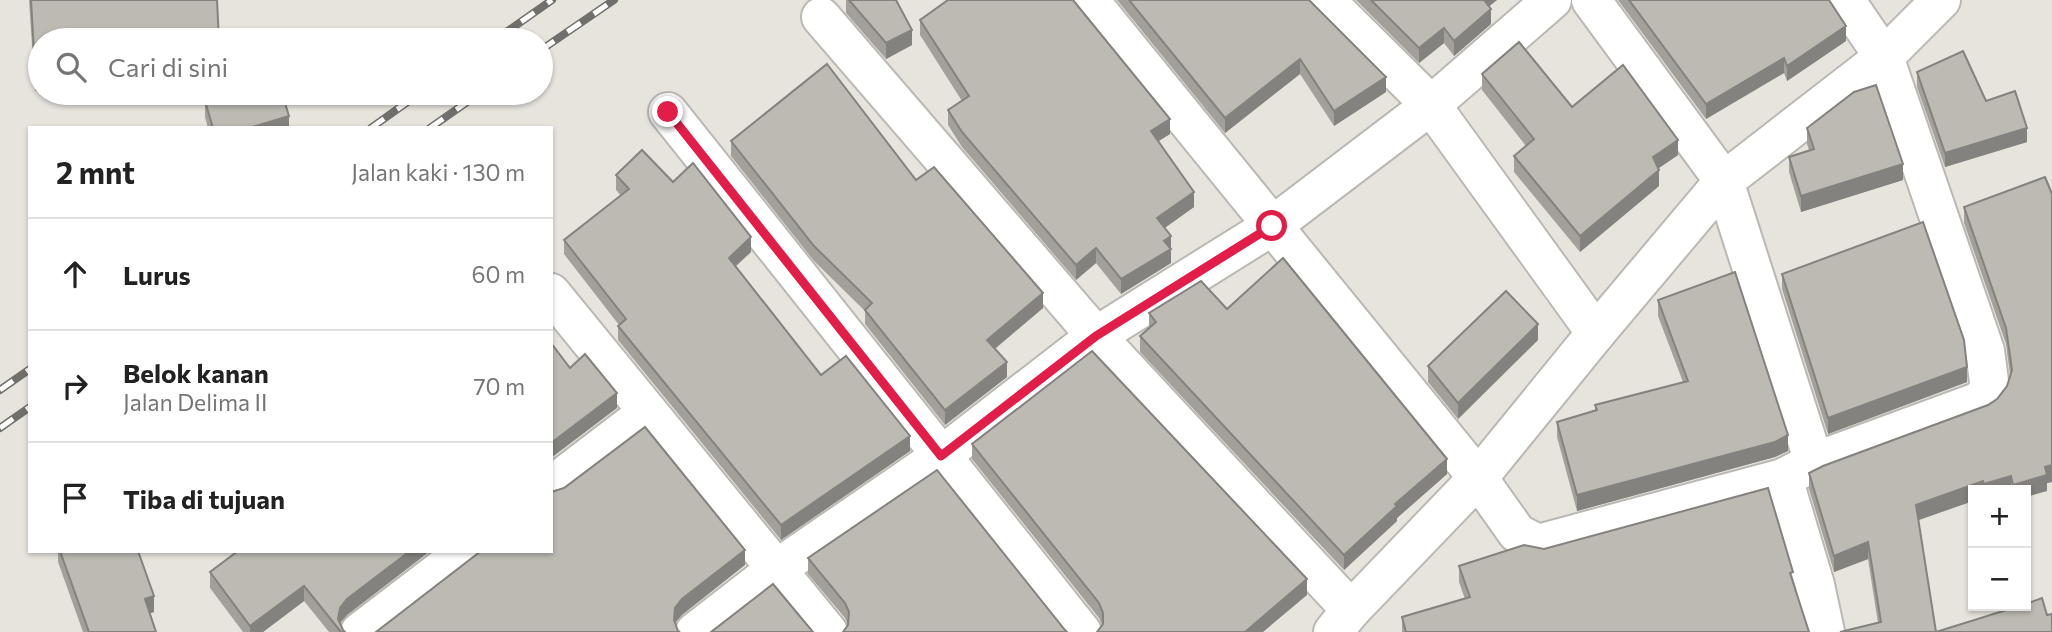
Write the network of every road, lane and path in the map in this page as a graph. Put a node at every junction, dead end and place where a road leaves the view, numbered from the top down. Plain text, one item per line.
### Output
1 (1090, 0) edge
2 (1325, 0) edge
3 (1552, 0) edge
4 (1591, 0) edge
5 (1844, 0) edge
6 (1941, 0) edge
7 (821, 17) dead end
8 (1884, 57) junction
9 (1431, 105) junction
10 (668, 112) dead end
11 (1724, 181) junction
12 (1272, 226) junction
13 (553, 295) edge
14 (1595, 333) junction
15 (1096, 336) junction
16 (648, 412) junction
17 (941, 456) junction
18 (1798, 470) junction
19 (1478, 478) junction
20 (553, 484) edge
21 (463, 553) edge
22 (775, 570) junction
23 (1342, 621) edge
24 (360, 632) edge
25 (695, 632) edge
26 (828, 632) edge
27 (1082, 632) edge
28 (1825, 632) edge

1 - 12 street
2 - 9 street
3 - 9 street
4 - 11 street
5 - 8 street
6 - 8 street
7 - 15 street
8 - 11 street
8 - 18 street
9 - 12 street
9 - 14 street
10 - 17 street
11 - 14 street
11 - 18 street
12 - 15 street
12 - 19 street
13 - 16 street
14 - 19 street
15 - 17 street
15 - 23 street
16 - 20 street
16 - 22 street
17 - 22 street
17 - 27 street
18 - 19 street
18 - 28 street
19 - 23 street
21 - 24 street
22 - 25 street
22 - 26 street

